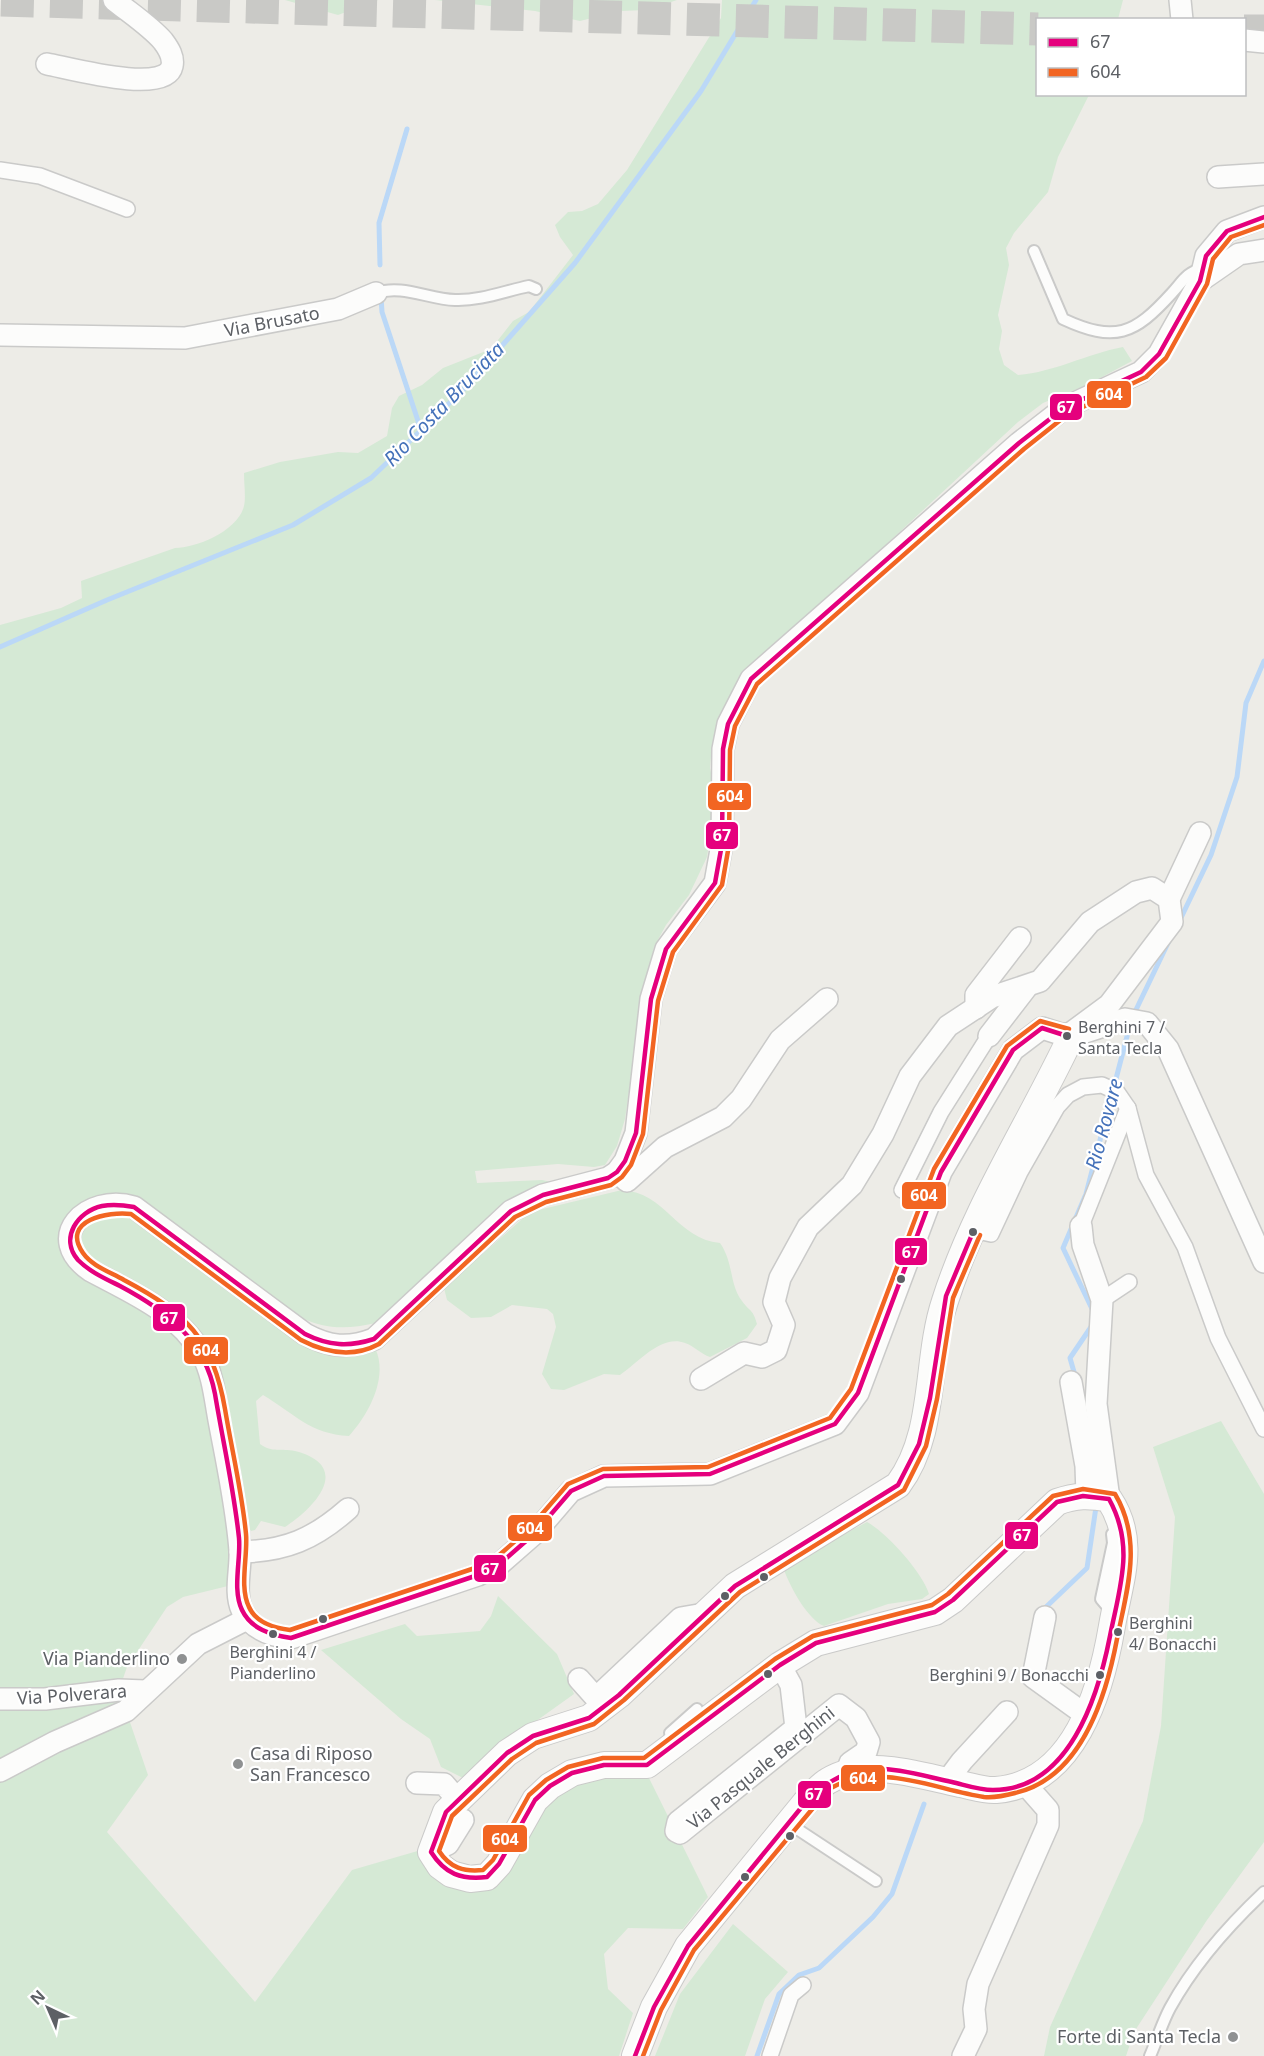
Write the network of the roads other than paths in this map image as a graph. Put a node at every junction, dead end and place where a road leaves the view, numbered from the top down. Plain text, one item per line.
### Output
1 (114, 0) edge
2 (1180, 0) edge
3 (1182, 18) edge
4 (1246, 40) edge
5 (1264, 42) edge
6 (1246, 54) edge
7 (1264, 55) edge
8 (47, 64) dead end
9 (0, 170) edge
10 (1264, 174) edge
11 (1218, 177) dead end
12 (127, 209) dead end
13 (1264, 217) edge
14 (1034, 250) dead end
15 (1264, 250) edge
16 (1202, 274) junction
17 (536, 289) dead end
18 (376, 293) joint
19 (0, 335) edge
20 (1200, 833) dead end
21 (1169, 900) junction
22 (1020, 938) dead end
23 (1026, 988) junction
24 (827, 999) dead end
25 (976, 1008) junction
26 (989, 1036) joint
27 (1067, 1036) junction
28 (1128, 1108) junction
29 (617, 1172) junction
30 (902, 1190) dead end
31 (1081, 1226) joint
32 (973, 1230) junction
33 (1264, 1262) edge
34 (1129, 1282) dead end
35 (1102, 1300) junction
36 (937, 1338) junction
37 (918, 1370) dead end
38 (701, 1379) dead end
39 (1071, 1382) dead end
40 (1264, 1430) edge
41 (1098, 1497) junction
42 (348, 1509) dead end
43 (1111, 1526) dead end
44 (240, 1552) junction
45 (704, 1614) junction
46 (1114, 1615) junction
47 (1045, 1617) dead end
48 (247, 1619) junction
49 (780, 1665) junction
50 (579, 1679) dead end
51 (144, 1691) junction
52 (0, 1699) edge
53 (698, 1709) dead end
54 (1007, 1712) dead end
55 (1087, 1716) junction
56 (631, 1766) junction
57 (0, 1771) edge
58 (847, 1773) junction
59 (947, 1781) junction
60 (417, 1783) dead end
61 (1026, 1785) junction
62 (460, 1810) junction
63 (788, 1823) junction
64 (876, 1881) dead end
65 (1264, 1892) edge
66 (803, 1985) dead end
67 (635, 2056) edge
68 (770, 2056) edge
69 (963, 2056) edge
70 (1150, 2056) edge

1 - 8 street
2 - 3 street
4 - 5 street
6 - 7 street
9 - 12 street
10 - 11 street
13 - 16 street
14 - 16 lane
15 - 16 street
16 - 29 street
17 - 18 lane, Via Brusato
18 - 19 street, Via Brusato
20 - 21 street
21 - 23 street
21 - 27 street
22 - 25 street
23 - 25 street
23 - 26 street
24 - 29 street
25 - 38 street
26 - 30 street
27 - 32 street
27 - 33 street
27 - 48 street
28 - 31 street
28 - 32 street
28 - 40 street
29 - 44 street
31 - 35 street
32 - 36 street
34 - 35 street
35 - 41 street
36 - 37 lane
36 - 45 street
39 - 41 street
41 - 46 street
41 - 49 street
42 - 44 street
43 - 46 lane
44 - 48 street
45 - 50 street
45 - 62 street
46 - 55 street
47 - 55 street
48 - 51 street
49 - 56 street
49 - 58 street, Via Pasquale Berghini
51 - 52 street, Via Polverara
51 - 57 street
53 - 56 lane
54 - 59 street
55 - 61 street
56 - 62 street
58 - 59 street, Via Pasquale Berghini
58 - 63 street, Via Pasquale Berghini
59 - 61 street, Via Pasquale Berghini
60 - 62 street
61 - 69 street
63 - 64 lane
63 - 67 street, Via Pasquale Berghini
65 - 70 lane
66 - 68 street

